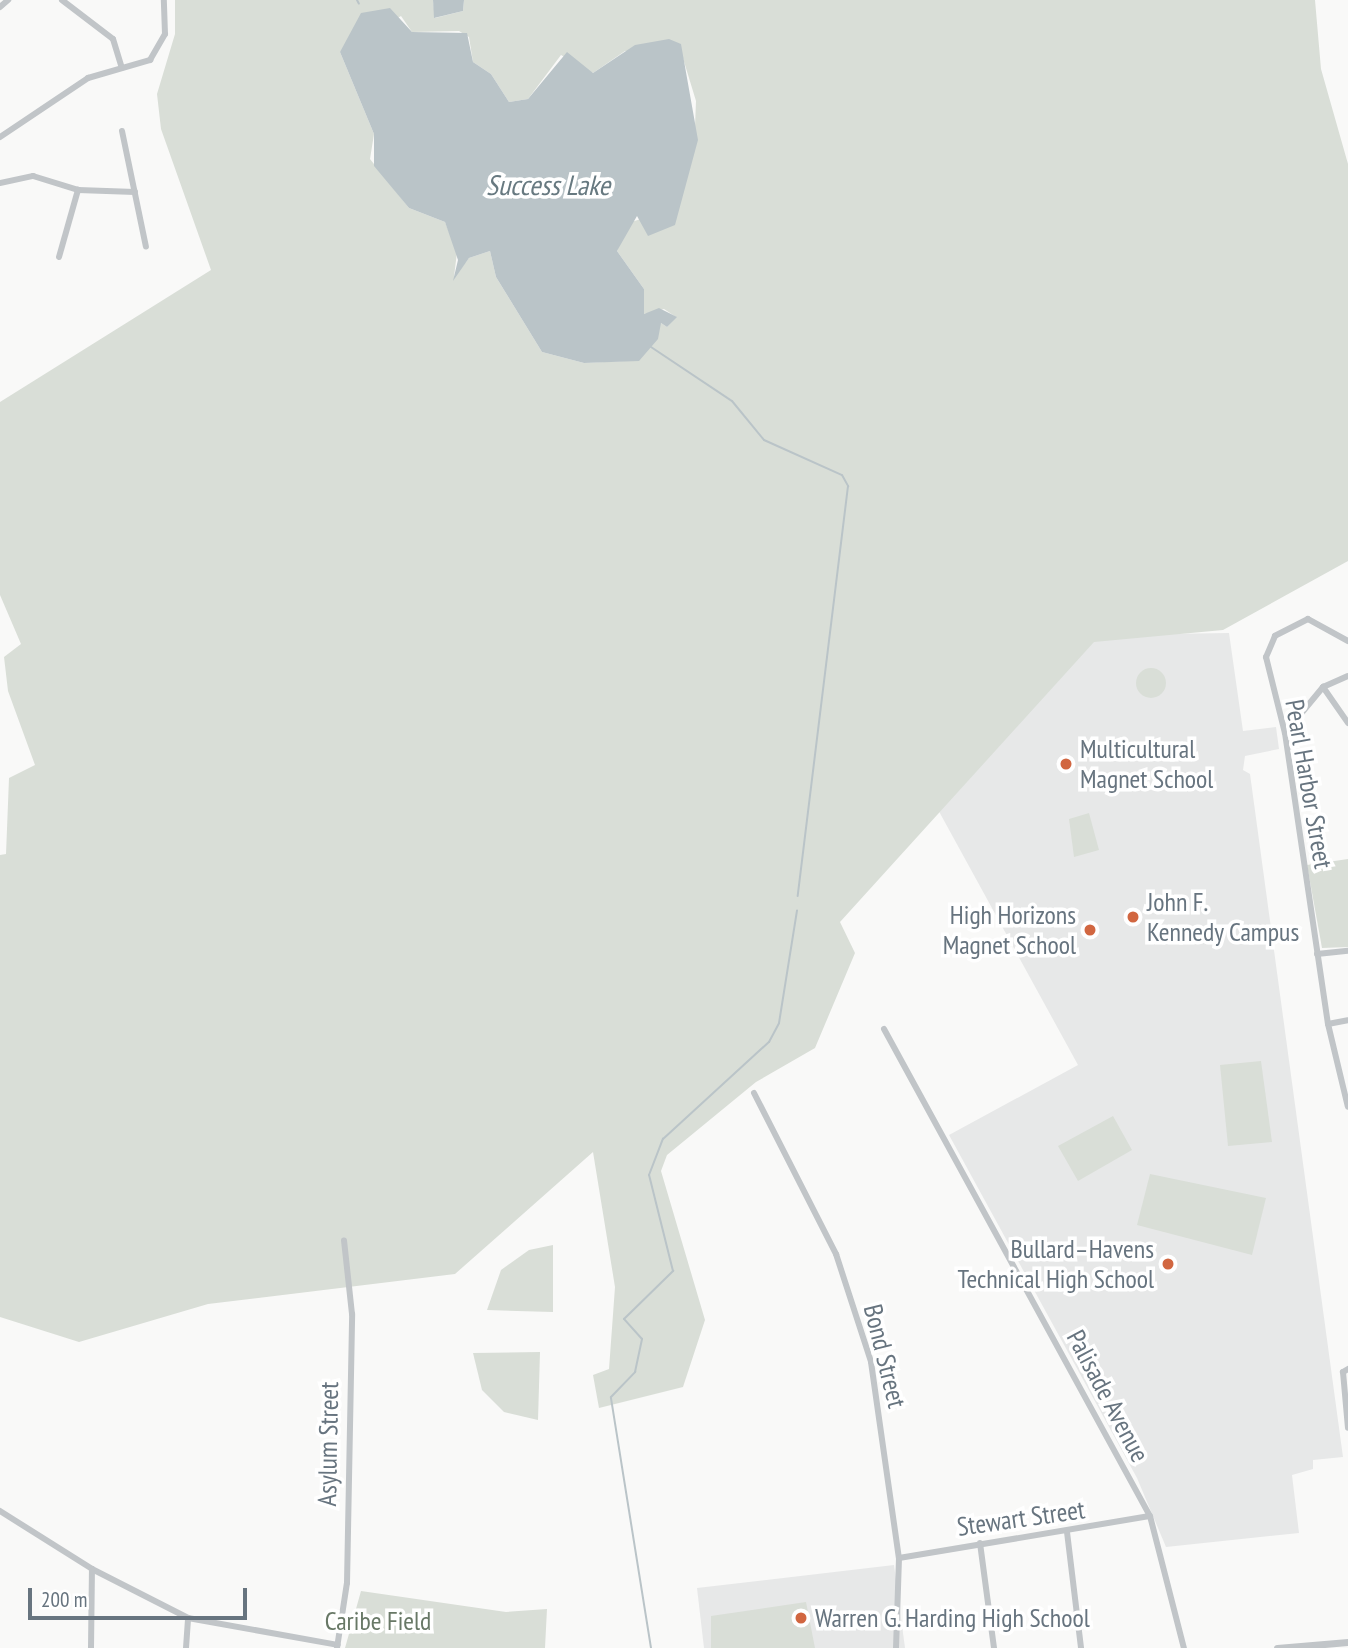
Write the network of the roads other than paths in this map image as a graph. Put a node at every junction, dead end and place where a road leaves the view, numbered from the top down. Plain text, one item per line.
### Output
1 (8, 0) edge
2 (62, 0) edge
3 (164, 0) edge
4 (0, 7) edge
5 (122, 68) junction
6 (122, 131) dead end
7 (0, 137) edge
8 (0, 183) edge
9 (78, 190) junction
10 (135, 192) junction
11 (146, 247) dead end
12 (59, 257) dead end
13 (1348, 641) edge
14 (1348, 676) edge
15 (1324, 687) junction
16 (1348, 723) edge
17 (1285, 733) junction
18 (1348, 951) edge
19 (1317, 954) junction
20 (1348, 1020) edge
21 (1328, 1024) junction
22 (884, 1028) dead end
23 (754, 1093) dead end
24 (1348, 1107) edge
25 (344, 1240) dead end
26 (1348, 1368) edge
27 (1348, 1428) edge
28 (0, 1511) edge
29 (1150, 1516) junction
30 (1067, 1532) junction
31 (980, 1544) junction
32 (899, 1558) junction
33 (92, 1569) junction
34 (188, 1618) junction
35 (1348, 1642) edge
36 (338, 1646) edge
37 (91, 1648) edge
38 (186, 1648) edge
39 (896, 1648) edge
40 (994, 1648) edge
41 (1081, 1648) edge
42 (1184, 1648) edge
43 (1277, 1648) edge

1 - 4 street
2 - 5 street
3 - 5 street
5 - 7 street
6 - 10 street
8 - 9 street
9 - 10 street
9 - 12 street
10 - 11 street
13 - 17 street, Pearl Harbor Street
14 - 15 street
15 - 16 street
15 - 17 street
17 - 19 street, Pearl Harbor Street
18 - 19 street
19 - 21 street, Pearl Harbor Street
20 - 21 street
21 - 24 street, Pearl Harbor Street
22 - 29 street, Palisade Avenue
23 - 32 street, Bond Street
25 - 36 street, Asylum Street
26 - 27 street
28 - 33 street
29 - 30 street, Stewart Street
29 - 42 street, Palisade Avenue
30 - 31 street, Stewart Street
30 - 41 street
31 - 32 street, Stewart Street
31 - 40 street
32 - 39 street, Bond Street
33 - 34 street
33 - 37 street
34 - 36 street
34 - 38 street
35 - 43 street

